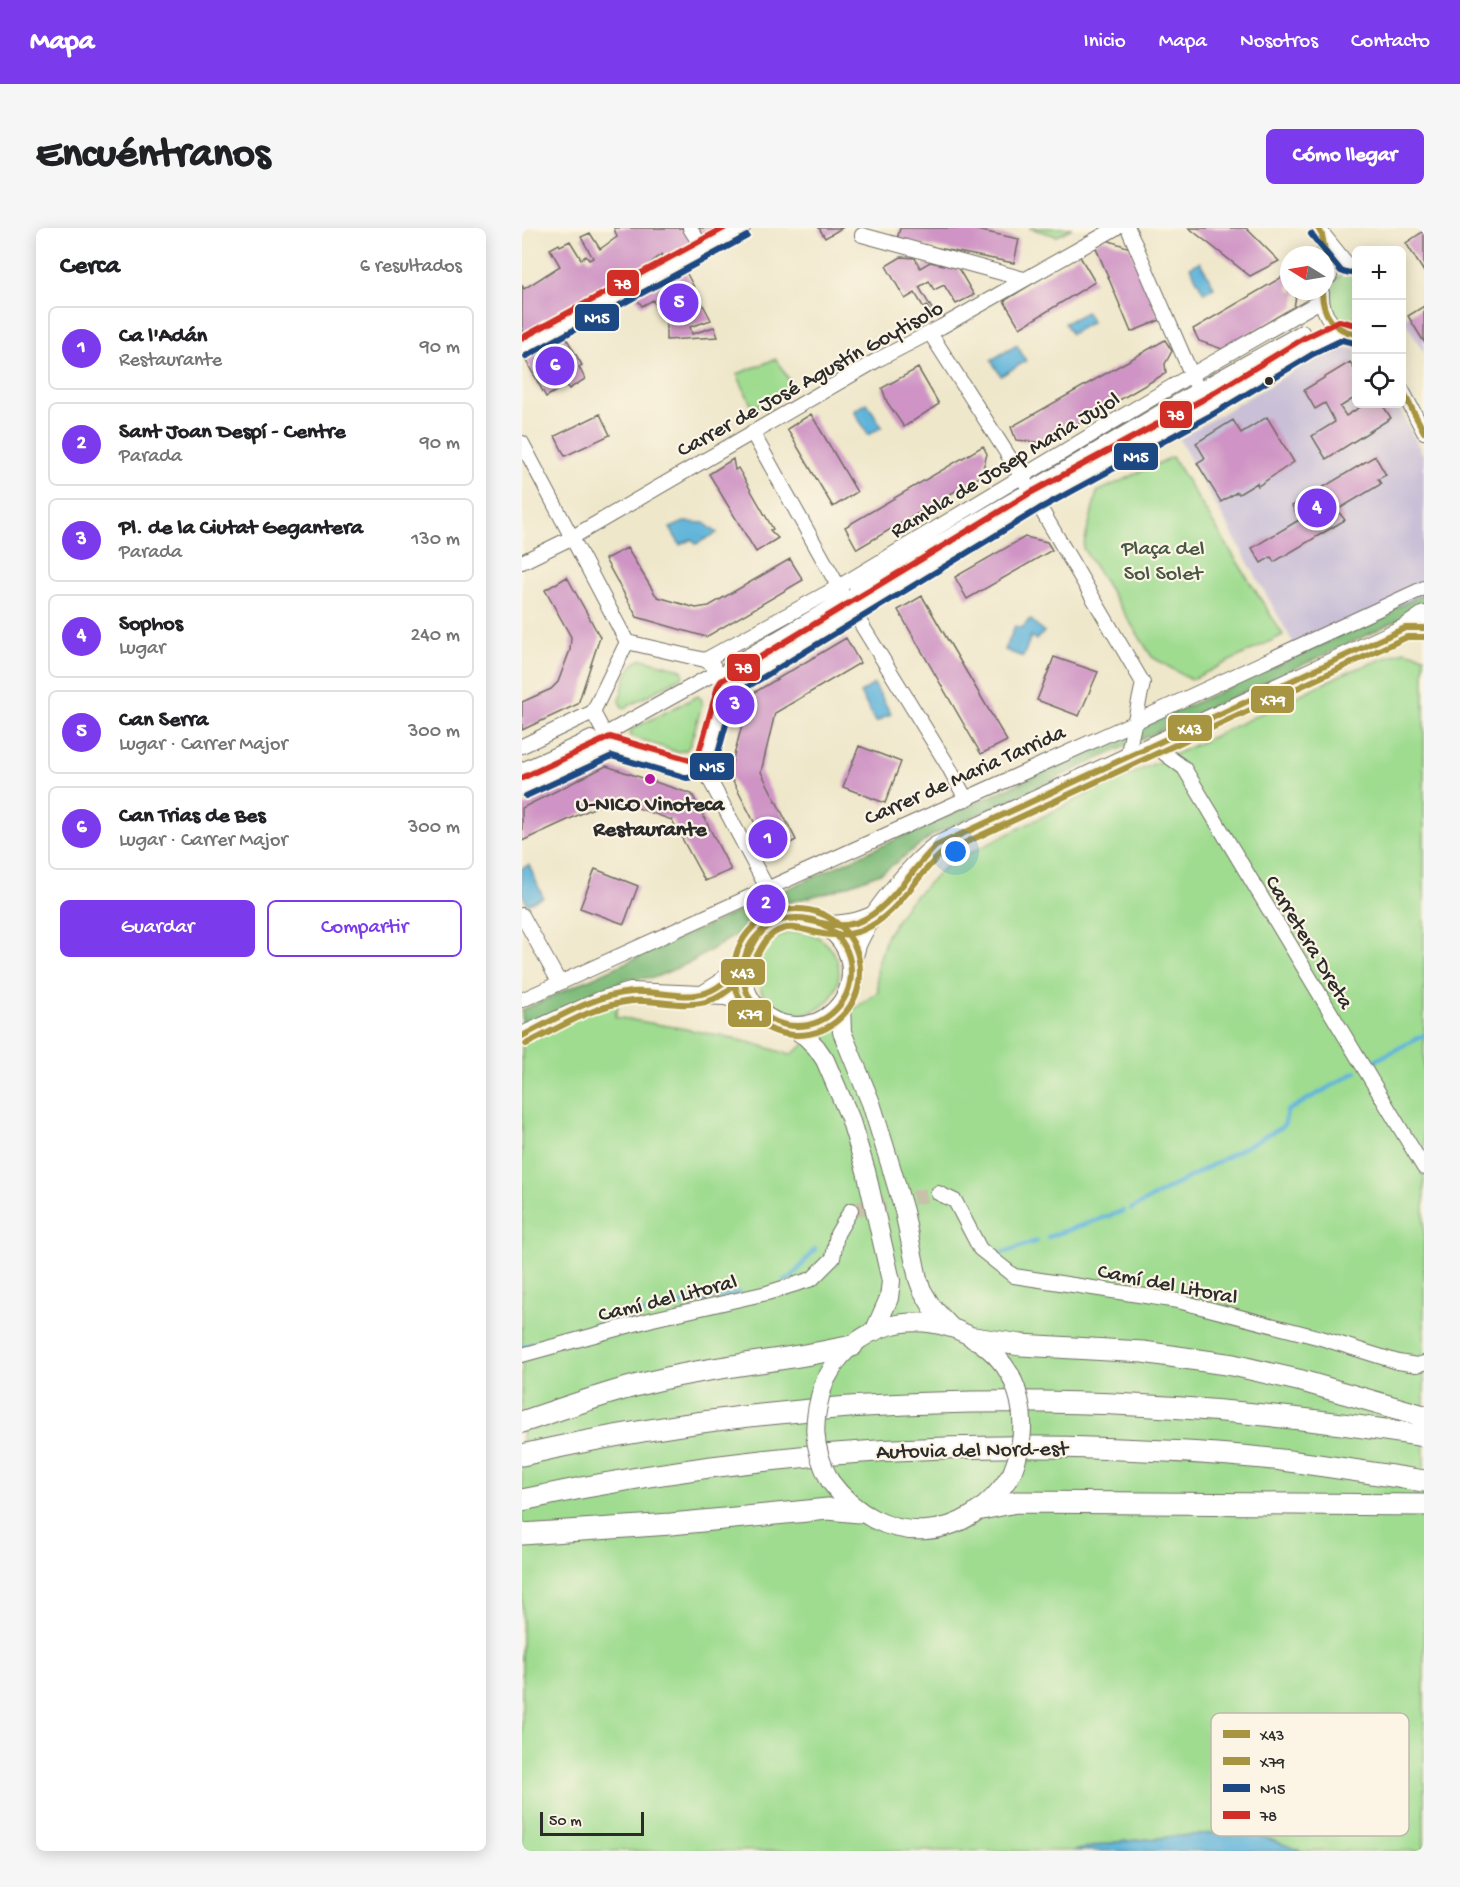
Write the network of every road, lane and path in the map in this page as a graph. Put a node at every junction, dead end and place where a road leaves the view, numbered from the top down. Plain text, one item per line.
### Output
1 (690, 228) edge
2 (743, 228) edge
3 (1116, 228) edge
4 (1128, 228) edge
5 (1320, 231) edge
6 (862, 235) dead end
7 (1322, 246) edge
8 (703, 249) junction
9 (1352, 263) edge
10 (1334, 272) edge
11 (1024, 279) junction
12 (1314, 300) edge
13 (1323, 300) edge
14 (1295, 318) dead end
15 (1341, 330) junction
16 (930, 333) junction
17 (1352, 333) edge
18 (522, 348) edge
19 (1191, 375) junction
20 (1207, 385) dead end
21 (1194, 392) dead end
22 (1406, 399) edge
23 (1206, 408) junction
24 (752, 432) junction
25 (1424, 432) edge
26 (522, 442) edge
27 (1022, 477) junction
28 (1035, 494) junction
29 (1021, 495) dead end
30 (571, 538) junction
31 (522, 562) edge
32 (1424, 588) edge
33 (856, 591) dead end
34 (840, 594) junction
35 (853, 611) junction
36 (1424, 615) edge
37 (1405, 628) junction
38 (1424, 628) edge
39 (627, 642) junction
40 (705, 660) junction
41 (729, 667) dead end
42 (710, 676) dead end
43 (726, 689) junction
44 (593, 712) junction
45 (1135, 722) junction
46 (611, 731) dead end
47 (591, 738) dead end
48 (1153, 745) junction
49 (522, 746) edge
50 (611, 746) junction
51 (1127, 757) junction
52 (703, 767) junction
53 (522, 770) edge
54 (522, 788) edge
55 (966, 800) junction
56 (767, 888) junction
57 (876, 914) junction
58 (522, 915) edge
59 (823, 925) junction
60 (746, 957) junction
61 (851, 968) junction
62 (559, 982) junction
63 (704, 994) junction
64 (522, 1000) edge
65 (841, 1004) junction
66 (758, 1009) junction
67 (789, 1026) junction
68 (522, 1036) edge
69 (1424, 1168) edge
70 (938, 1193) dead end
71 (851, 1210) dead end
72 (950, 1326) junction
73 (874, 1332) junction
74 (974, 1338) junction
75 (852, 1346) junction
76 (522, 1355) edge
77 (1424, 1363) edge
78 (1424, 1416) edge
79 (522, 1422) edge
80 (1424, 1436) edge
81 (522, 1455) edge
82 (1424, 1481) edge
83 (522, 1500) edge
84 (1424, 1505) edge
85 (982, 1509) junction
86 (859, 1512) junction
87 (522, 1534) edge

1 - 8 street
2 - 8 street
3 - 11 street, Carrer de José Agustín Goytisolo
4 - 19 street
5 - 7 street
5 - 9 street
6 - 11 street
8 - 18 street
9 - 10 street
11 - 16 street, Carrer de José Agustín Goytisolo
12 - 19 street, Rambla de Josep Maria Jujol
13 - 15 street, Rambla de Josep Maria Jujol
14 - 20 street
15 - 17 street
15 - 23 street, Rambla de Josep Maria Jujol
16 - 24 street, Carrer de José Agustín Goytisolo
16 - 27 street
19 - 23 street
19 - 27 street, Rambla de Josep Maria Jujol
21 - 28 street, Rambla de Josep Maria Jujol
22 - 25 street
23 - 28 street, Rambla de Josep Maria Jujol
24 - 30 street, Carrer de José Agustín Goytisolo
24 - 34 street
26 - 30 street
27 - 28 street
27 - 34 street, Rambla de Josep Maria Jujol
28 - 35 street, Rambla de Josep Maria Jujol
28 - 45 street
29 - 33 street, Rambla de Josep Maria Jujol
30 - 31 street, Carrer de José Agustín Goytisolo
30 - 39 street
32 - 45 street, Carrer de Maria Tarrida
34 - 35 street
34 - 40 street, Rambla de Josep Maria Jujol
34 - 41 street, Rambla de Josep Maria Jujol
35 - 43 street, Rambla de Josep Maria Jujol
35 - 55 street
36 - 37 main road
37 - 38 main road
37 - 48 main road
39 - 40 street
39 - 44 street
40 - 43 street
42 - 46 street
43 - 52 street
44 - 49 street
44 - 50 street
45 - 51 street
45 - 55 street, Carrer de Maria Tarrida
47 - 53 street
48 - 51 main road
48 - 69 street, Carretera Dreta
50 - 52 street
50 - 54 street
51 - 57 main road
52 - 56 street
55 - 56 street, Carrer de Maria Tarrida
56 - 62 street, Carrer de Maria Tarrida
57 - 59 main road
57 - 61 main road
58 - 62 street
59 - 60 main road
59 - 61 main road
60 - 63 main road
60 - 66 main road
61 - 65 main road
62 - 64 street, Carrer de Maria Tarrida
63 - 66 main road
63 - 68 main road
65 - 67 main road
65 - 72 main road
66 - 67 main road
67 - 73 main road
70 - 77 street, Camí del Litoral
71 - 76 street, Camí del Litoral
72 - 73 main road
72 - 74 main road
73 - 75 main road
74 - 78 highway
74 - 85 main road, bridge
75 - 79 highway
75 - 86 main road, bridge
80 - 81 highway, Autovia del Nord-est
82 - 83 highway, Autovia del Nord-est
84 - 85 highway
85 - 86 main road
86 - 87 highway

